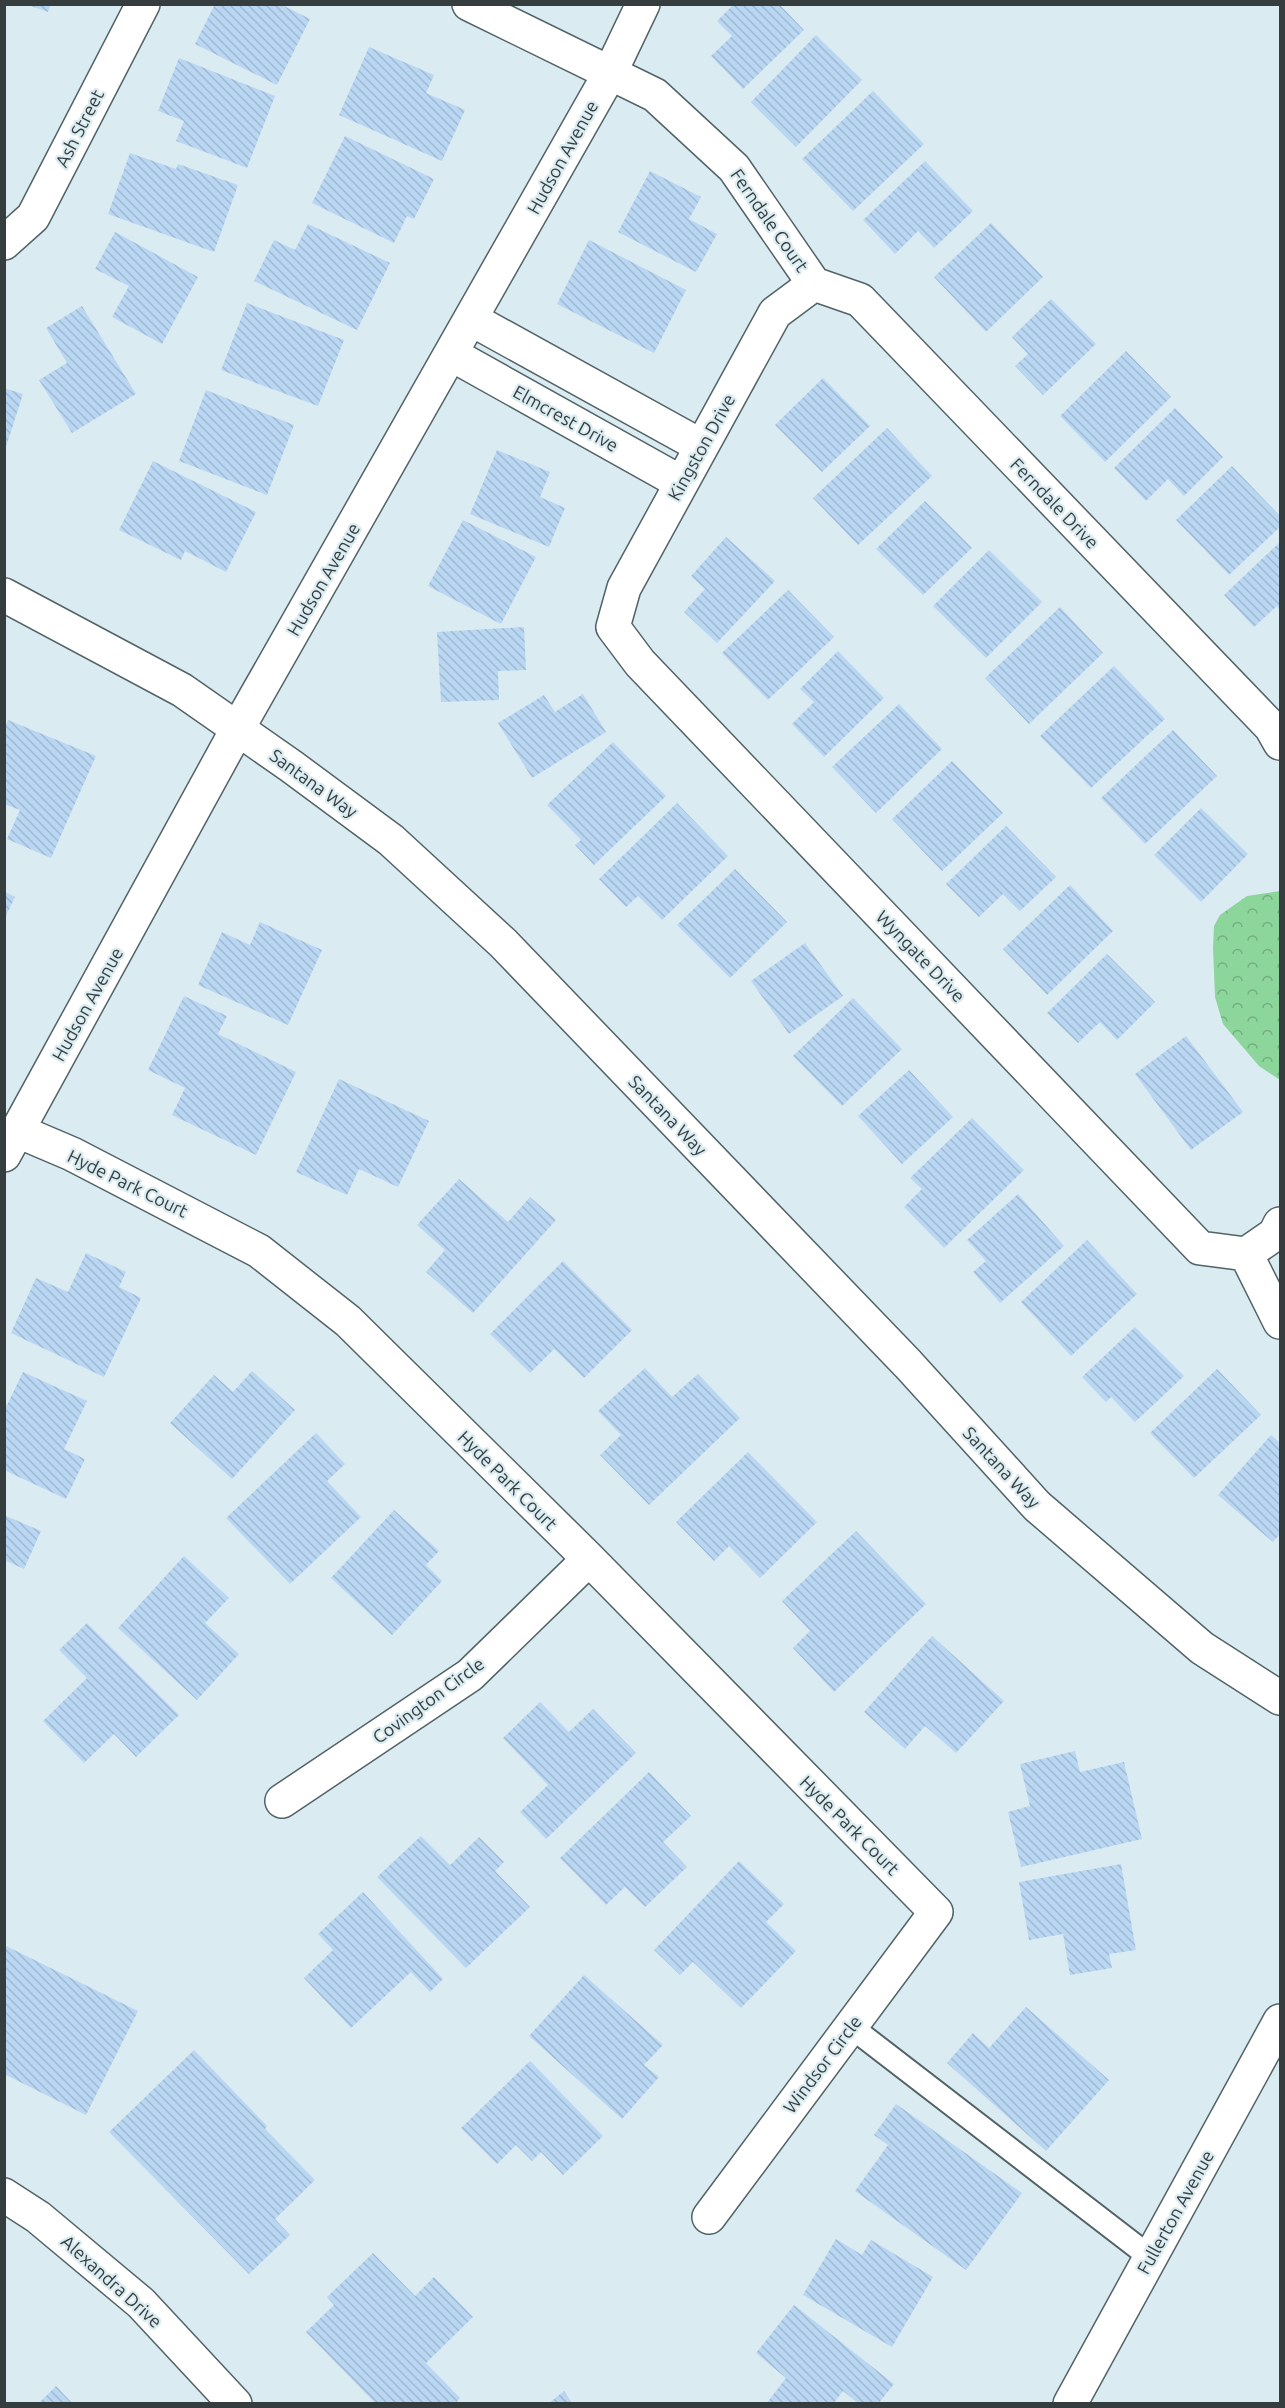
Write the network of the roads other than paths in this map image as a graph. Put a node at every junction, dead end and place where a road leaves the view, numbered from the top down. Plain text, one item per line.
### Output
1 (143, 4) edge
2 (469, 4) edge
3 (643, 4) edge
4 (610, 73) junction
5 (4, 243) edge
6 (814, 284) junction
7 (471, 319) junction
8 (451, 354) junction
9 (701, 446) junction
10 (680, 482) junction
11 (4, 595) edge
12 (613, 627) joint
13 (238, 728) junction
14 (1281, 743) edge
15 (11, 1143) edge
16 (1281, 1224) edge
17 (1246, 1254) junction
18 (1281, 1322) edge
19 (589, 1559) junction
20 (1281, 1698) edge
21 (282, 1801) dead end
22 (936, 1912) joint
23 (1281, 2021) edge
24 (850, 2026) junction
25 (4, 2195) edge
26 (709, 2217) dead end
27 (1150, 2258) junction
28 (235, 2403) edge
29 (1070, 2403) edge

1 - 5 street, Ash Street
2 - 4 street, Ferndale Court
3 - 4 street, Hudson Avenue
4 - 6 street, Ferndale Court
4 - 7 street, Hudson Avenue
6 - 9 street, Kingston Drive
6 - 14 street, Ferndale Drive
7 - 8 street, Hudson Avenue
7 - 9 street
8 - 10 street, Elmcrest Drive
8 - 13 street, Hudson Avenue
9 - 10 street, Kingston Drive
10 - 12 street, Kingston Drive
11 - 13 street, Santana Way
12 - 17 street, Wyngate Drive
13 - 15 street, Hudson Avenue
13 - 20 street, Santana Way
15 - 19 street, Hyde Park Court
16 - 17 street
17 - 18 street
19 - 21 street, Covington Circle
19 - 22 street, Hyde Park Court
22 - 24 street, Windsor Circle
23 - 27 street, Fullerton Avenue
24 - 26 street, Windsor Circle
24 - 27 lane
25 - 28 street, Alexandra Drive
27 - 29 street, Fullerton Avenue

